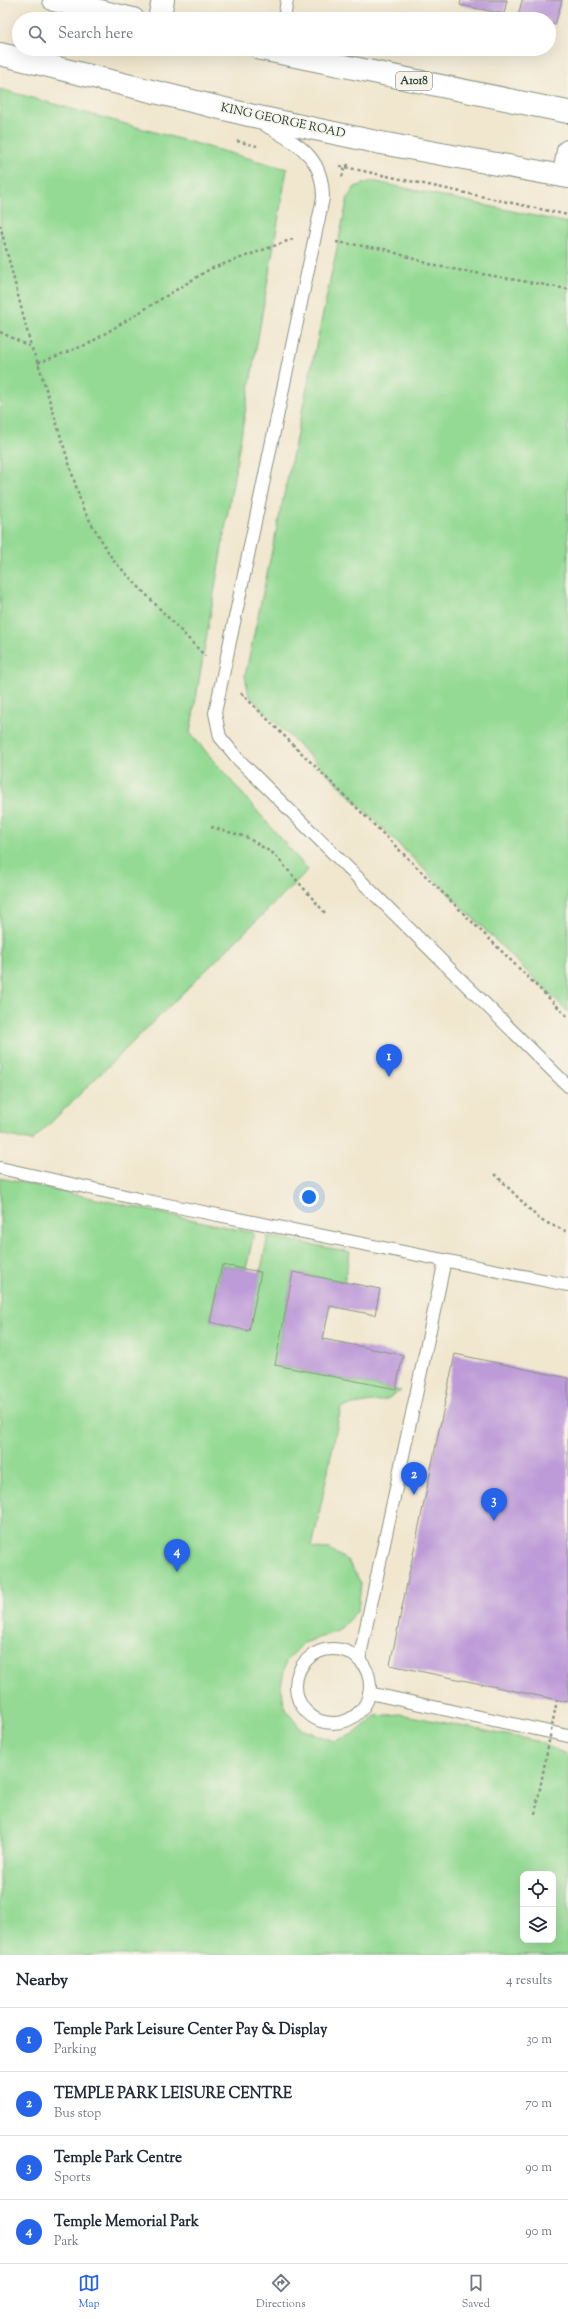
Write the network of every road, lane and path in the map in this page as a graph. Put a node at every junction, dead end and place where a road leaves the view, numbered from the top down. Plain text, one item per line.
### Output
1 (54, 0) edge
2 (163, 0) edge
3 (287, 0) edge
4 (104, 12) edge
5 (160, 12) edge
6 (285, 12) edge
7 (0, 54) edge
8 (302, 56) edge
9 (568, 112) edge
10 (249, 115) junction
11 (568, 151) edge
12 (345, 167) dead end
13 (566, 177) edge
14 (568, 215) edge
15 (0, 225) edge
16 (316, 241) junction
17 (568, 289) edge
18 (0, 332) edge
19 (31, 347) junction
20 (38, 363) junction
21 (224, 675) junction
22 (211, 827) dead end
23 (326, 914) dead end
24 (568, 1017) edge
25 (568, 1086) edge
26 (0, 1168) edge
27 (495, 1174) dead end
28 (568, 1232) edge
29 (445, 1260) junction
30 (568, 1285) edge
31 (359, 1660) junction
32 (369, 1693) junction
33 (557, 1700) dead end
34 (568, 1736) edge
35 (535, 1814) dead end

1 - 4 main road
2 - 5 main road
3 - 6 lane
7 - 10 main road, KING GEORGE ROAD
8 - 9 main road, A1018
10 - 13 main road, KING GEORGE ROAD
10 - 16 lane
11 - 13 main road
12 - 14 path
15 - 19 path
16 - 17 path
16 - 20 path
16 - 21 lane
18 - 19 path
19 - 20 path
20 - 21 path
21 - 24 path
21 - 25 lane
22 - 23 path
26 - 29 lane
27 - 28 path
29 - 30 lane
29 - 31 lane
31 - 32 lane
31 - 32 lane
32 - 34 lane
33 - 35 path, bridge

